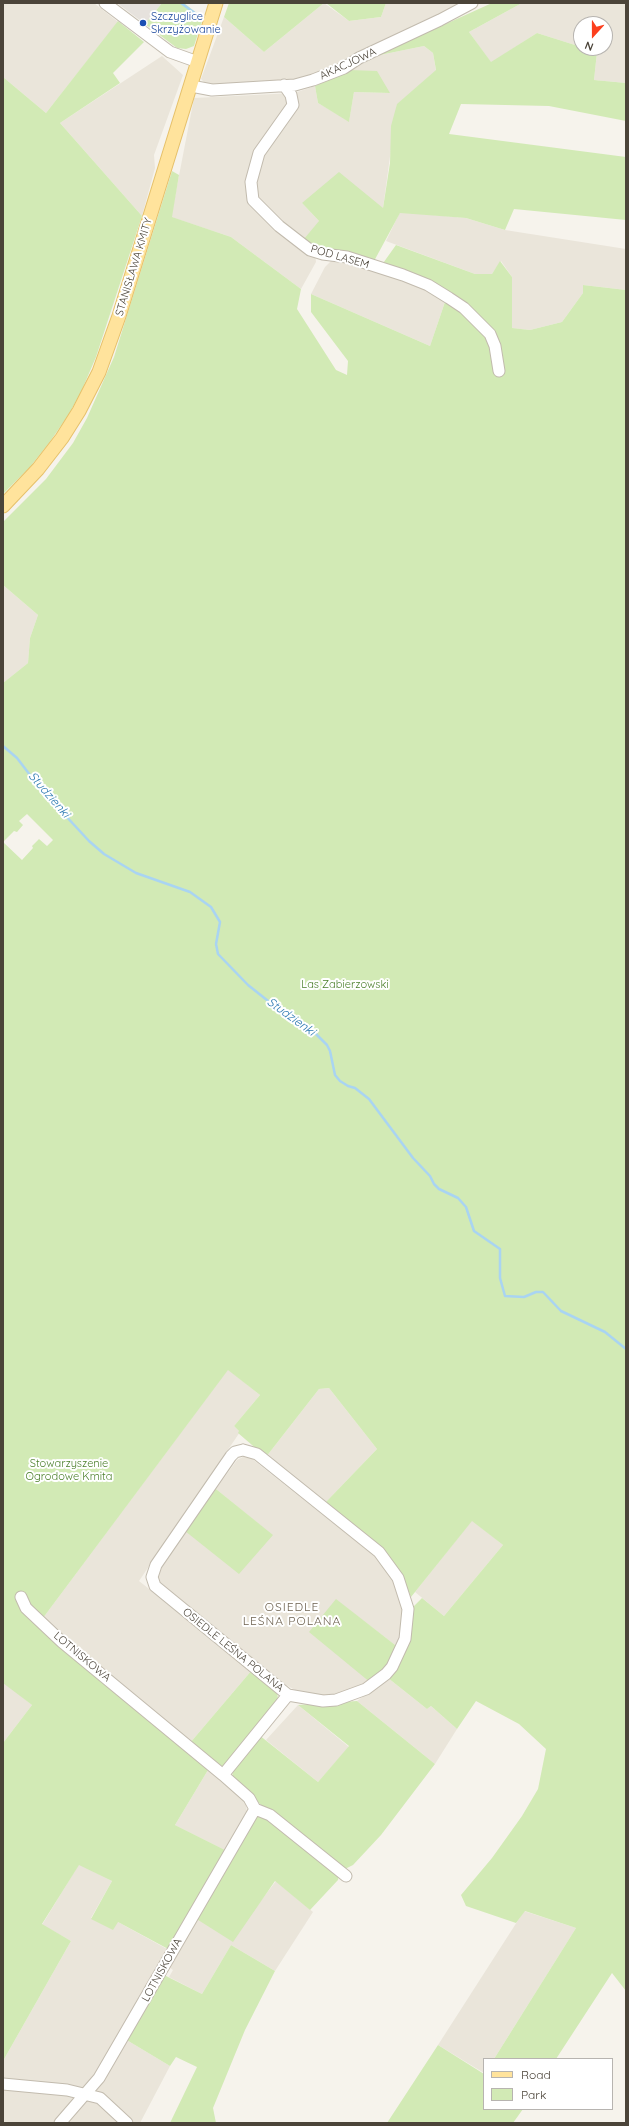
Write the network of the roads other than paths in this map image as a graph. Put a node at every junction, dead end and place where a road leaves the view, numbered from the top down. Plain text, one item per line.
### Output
1 (105, 3) edge
2 (216, 3) edge
3 (472, 3) edge
4 (198, 62) junction
5 (284, 85) junction
6 (191, 86) junction
7 (499, 372) dead end
8 (3, 506) edge
9 (21, 1597) dead end
10 (288, 1695) junction
11 (223, 1775) junction
12 (254, 1809) junction
13 (346, 1876) dead end
14 (3, 2084) edge
15 (86, 2094) junction
16 (60, 2123) edge
17 (127, 2123) edge

1 - 4 street
2 - 4 main road, STANISŁAWA KMITY
3 - 5 street, AKACJOWA
4 - 6 main road, STANISŁAWA KMITY
5 - 6 street, AKACJOWA
5 - 7 street, POD LASEM
6 - 8 main road, STANISŁAWA KMITY
9 - 11 street, LOTNISKOWA
10 - 10 street, OSIEDLE LEŚNA POLANA
10 - 11 street
11 - 12 street, LOTNISKOWA
12 - 13 street
12 - 15 street, LOTNISKOWA
14 - 15 street
15 - 16 street, LOTNISKOWA
15 - 17 street

